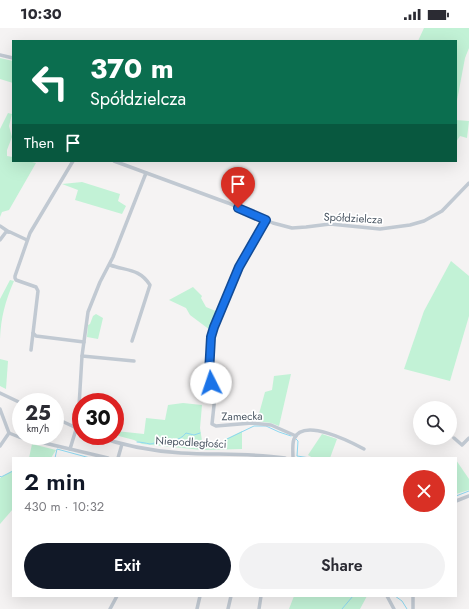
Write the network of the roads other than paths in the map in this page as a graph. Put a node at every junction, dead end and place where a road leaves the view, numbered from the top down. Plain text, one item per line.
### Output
1 (0, 55) edge
2 (12, 58) edge
3 (72, 162) edge
4 (117, 162) edge
5 (146, 173) junction
6 (469, 183) edge
7 (266, 220) junction
8 (0, 226) edge
9 (10, 232) junction
10 (0, 240) edge
11 (27, 240) junction
12 (110, 265) junction
13 (33, 333) junction
14 (132, 341) dead end
15 (84, 342) junction
16 (31, 350) dead end
17 (82, 356) junction
18 (134, 361) dead end
19 (0, 393) edge
20 (79, 393) edge
21 (12, 399) edge
22 (0, 409) edge
23 (9, 433) junction
24 (296, 436) junction
25 (469, 438) edge
26 (457, 441) edge
27 (72, 443) edge
28 (124, 444) edge
29 (122, 445) edge
30 (0, 446) edge
31 (70, 449) junction
32 (364, 449) dead end
33 (225, 453) junction
34 (102, 457) edge
35 (118, 457) edge
36 (224, 457) edge
37 (278, 457) edge
38 (293, 457) edge
39 (469, 496) edge
40 (457, 501) edge
41 (116, 597) edge
42 (200, 597) edge
43 (231, 597) edge
44 (261, 597) edge
45 (388, 597) edge
46 (413, 597) edge
47 (110, 609) edge
48 (197, 609) edge
49 (228, 609) edge
50 (258, 609) edge
51 (394, 609) edge
52 (413, 609) edge

1 - 2 street
3 - 11 street
4 - 5 street, Spółdzielcza
5 - 7 street, Spółdzielcza
5 - 12 street
6 - 7 street, Spółdzielcza
7 - 24 street, Zamecka
8 - 9 street
9 - 10 street
9 - 11 street
11 - 13 street
12 - 14 street
12 - 15 street
13 - 15 street
13 - 16 street
15 - 17 street
17 - 18 street
17 - 20 street
19 - 21 street
22 - 23 street
23 - 30 street
23 - 31 street
24 - 32 street
24 - 38 street
25 - 26 street
27 - 31 street
28 - 33 street, Niepodległości
29 - 35 street
31 - 34 street
33 - 36 street
33 - 37 street, Niepodległości
39 - 40 street
41 - 47 street
42 - 48 street
43 - 49 street
44 - 50 street
45 - 51 street
46 - 52 street

